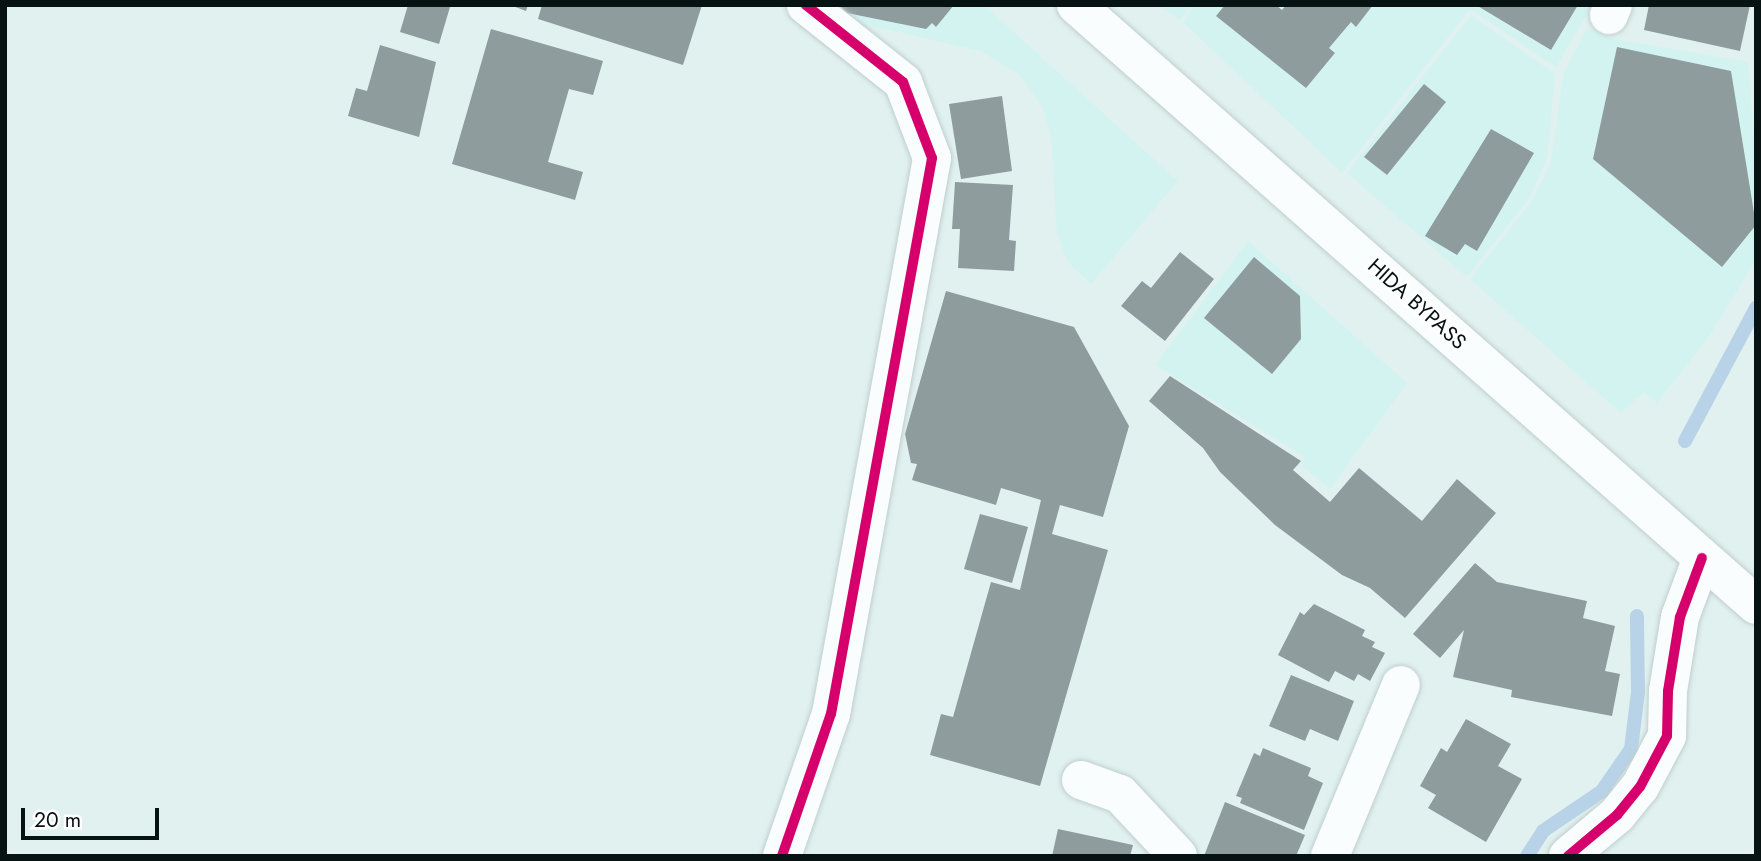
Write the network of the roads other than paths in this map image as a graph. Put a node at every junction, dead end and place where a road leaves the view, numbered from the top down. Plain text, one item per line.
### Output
1 (806, 5) edge
2 (1076, 5) edge
3 (1702, 558) junction
4 (1756, 605) edge
5 (1401, 685) dead end
6 (1081, 780) dead end
7 (782, 856) edge
8 (1178, 856) edge
9 (1330, 856) edge
10 (1568, 856) edge

1 - 7 main road
2 - 3 main road, HIDA BYPASS
3 - 4 main road, HIDA BYPASS
3 - 10 main road
5 - 9 main road
6 - 8 main road

